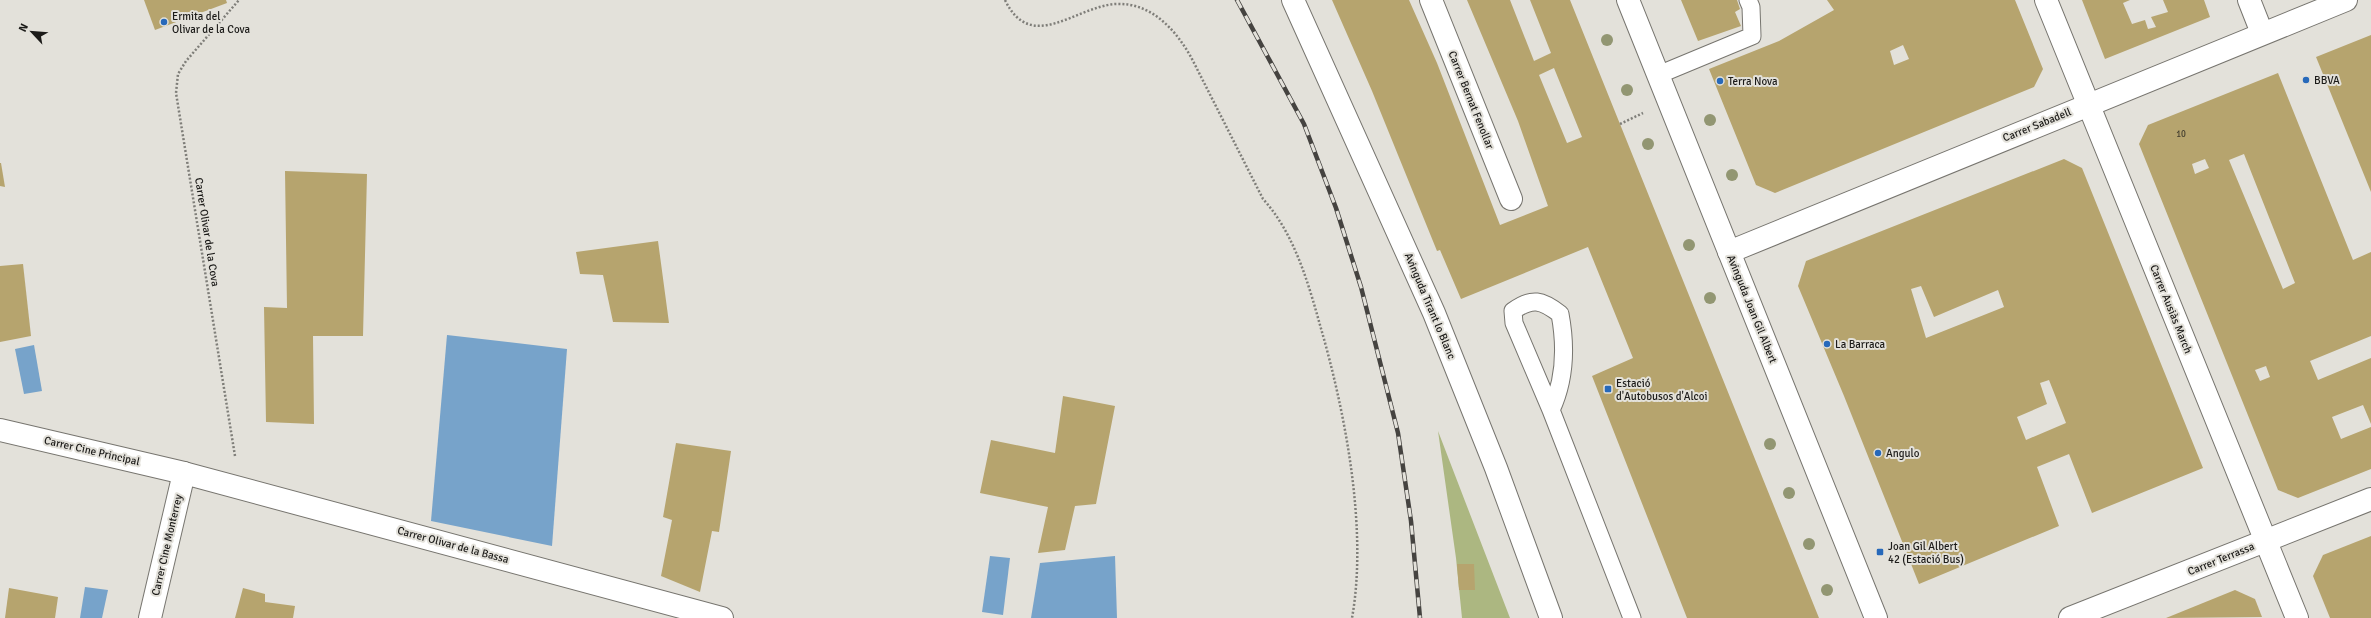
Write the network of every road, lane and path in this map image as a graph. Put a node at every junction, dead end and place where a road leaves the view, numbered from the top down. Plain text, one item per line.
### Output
1 (239, 0) edge
2 (1005, 0) edge
3 (1293, 0) edge
4 (1431, 0) edge
5 (1628, 0) edge
6 (1748, 0) edge
7 (2046, 0) edge
8 (2248, 0) edge
9 (2346, 0) edge
10 (2262, 33) junction
11 (1658, 75) junction
12 (2087, 104) junction
13 (1511, 199) dead end
14 (1729, 252) junction
15 (1551, 410) junction
16 (0, 430) edge
17 (184, 473) junction
18 (240, 488) junction
19 (2371, 499) edge
20 (2266, 541) junction
21 (150, 618) edge
22 (722, 618) edge
23 (1352, 618) edge
24 (1551, 618) edge
25 (1632, 618) edge
26 (1876, 618) edge
27 (2070, 618) edge
28 (2297, 618) edge

1 - 18 path, Carrer Olivar de la Cova
2 - 23 path
3 - 24 street, Avinguda Tirant lo Blanc
4 - 13 street, Carrer Bernat Fenollar
5 - 11 street, Avinguda Joan Gil Albert
6 - 11 lane
7 - 12 street, Carrer Ausiàs March
8 - 10 street
9 - 10 street, Carrer Sabadell
10 - 12 street, Carrer Sabadell
11 - 14 street, Avinguda Joan Gil Albert
12 - 14 street, Carrer Sabadell
12 - 20 street, Carrer Ausiàs March
14 - 26 street, Avinguda Joan Gil Albert
15 - 15 lane
15 - 25 lane
16 - 17 street, Carrer Cine Principal
17 - 18 street, Carrer Olivar de la Bassa
17 - 21 street, Carrer Cine Monterrey
18 - 22 street, Carrer Olivar de la Bassa
19 - 20 street, Carrer Terrassa
20 - 27 street, Carrer Terrassa
20 - 28 street, Carrer Ausiàs March

